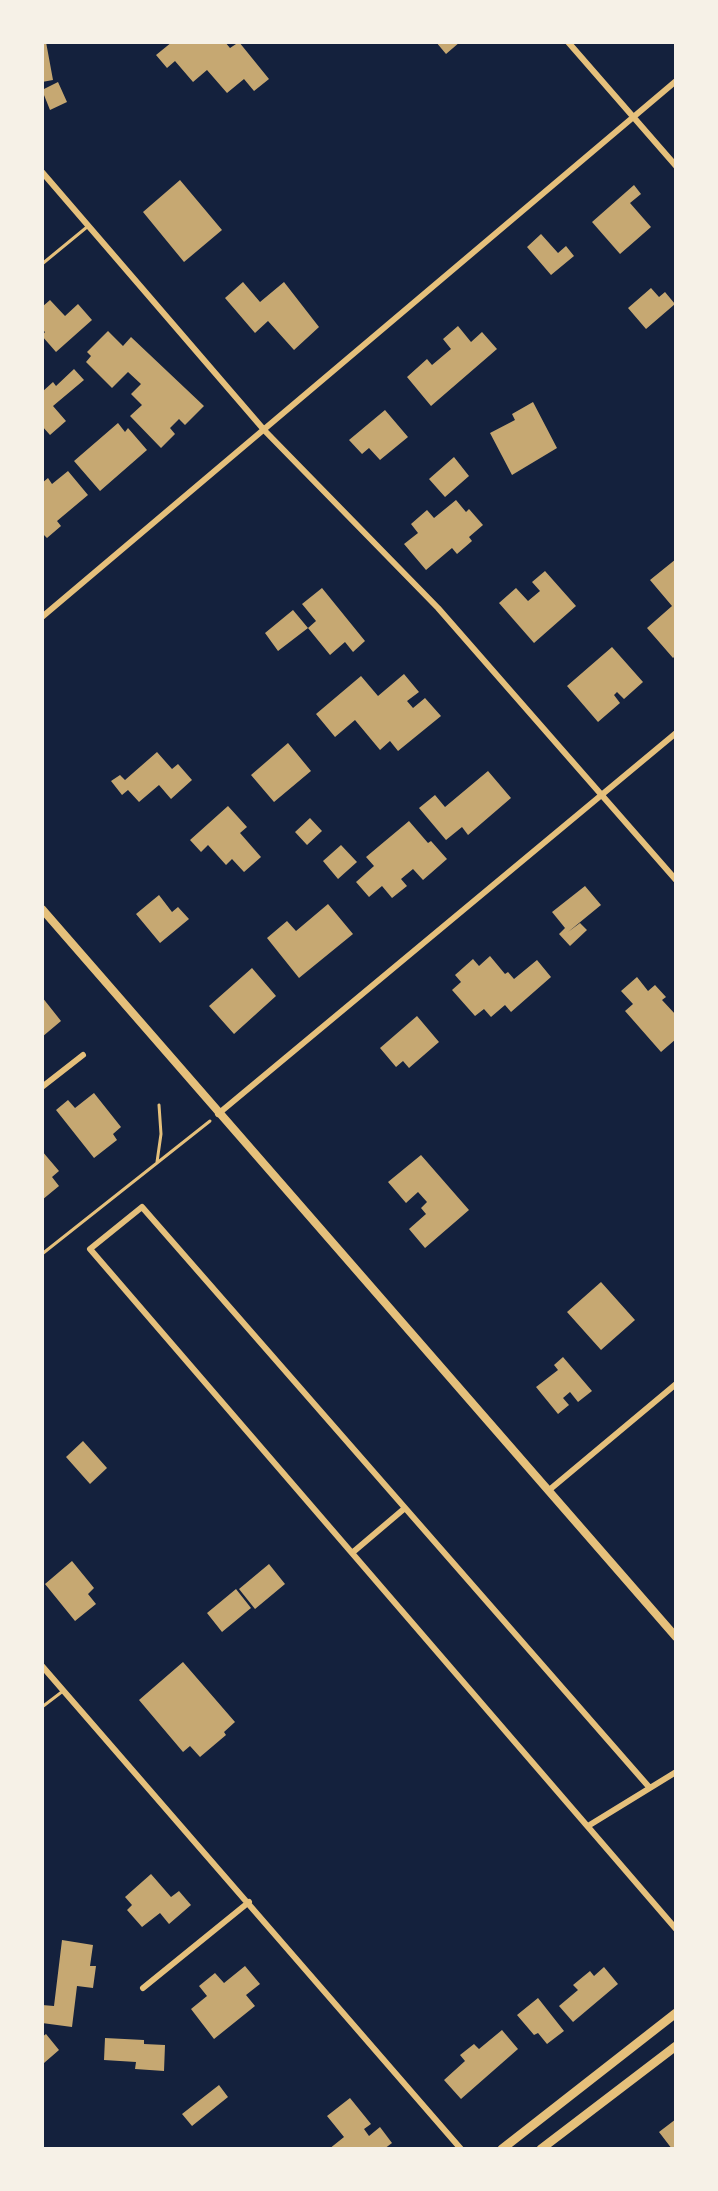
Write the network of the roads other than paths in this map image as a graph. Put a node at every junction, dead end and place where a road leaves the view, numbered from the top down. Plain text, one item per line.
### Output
1 (568, 42) edge
2 (676, 81) edge
3 (632, 118) junction
4 (676, 166) edge
5 (42, 172) edge
6 (88, 225) junction
7 (42, 264) edge
8 (265, 431) junction
9 (42, 617) edge
10 (676, 733) edge
11 (602, 795) junction
12 (676, 880) edge
13 (42, 909) edge
14 (83, 1055) dead end
15 (42, 1087) edge
16 (218, 1114) junction
17 (676, 1384) edge
18 (548, 1491) junction
19 (405, 1508) junction
20 (352, 1553) junction
21 (676, 1637) edge
22 (42, 1666) edge
23 (63, 1691) junction
24 (42, 1707) edge
25 (676, 1772) edge
26 (649, 1787) junction
27 (588, 1826) junction
28 (249, 1902) junction
29 (676, 1929) edge
30 (143, 1988) dead end
31 (676, 2013) edge
32 (676, 2046) edge
33 (461, 2149) edge
34 (502, 2149) edge
35 (541, 2149) edge

1 - 3 street
2 - 3 street
3 - 4 street
3 - 8 street
5 - 6 street
6 - 7 lane
6 - 8 street
8 - 9 street
8 - 11 street
10 - 11 street
11 - 12 street
11 - 16 street
13 - 16 street
14 - 15 street
16 - 18 street
17 - 18 street
18 - 21 street
19 - 20 street
19 - 20 street
19 - 26 street
20 - 27 street
22 - 23 street
23 - 24 lane
23 - 28 street
25 - 26 street
26 - 27 street
27 - 29 street
28 - 30 street
28 - 33 street
31 - 34 main road
32 - 35 main road

